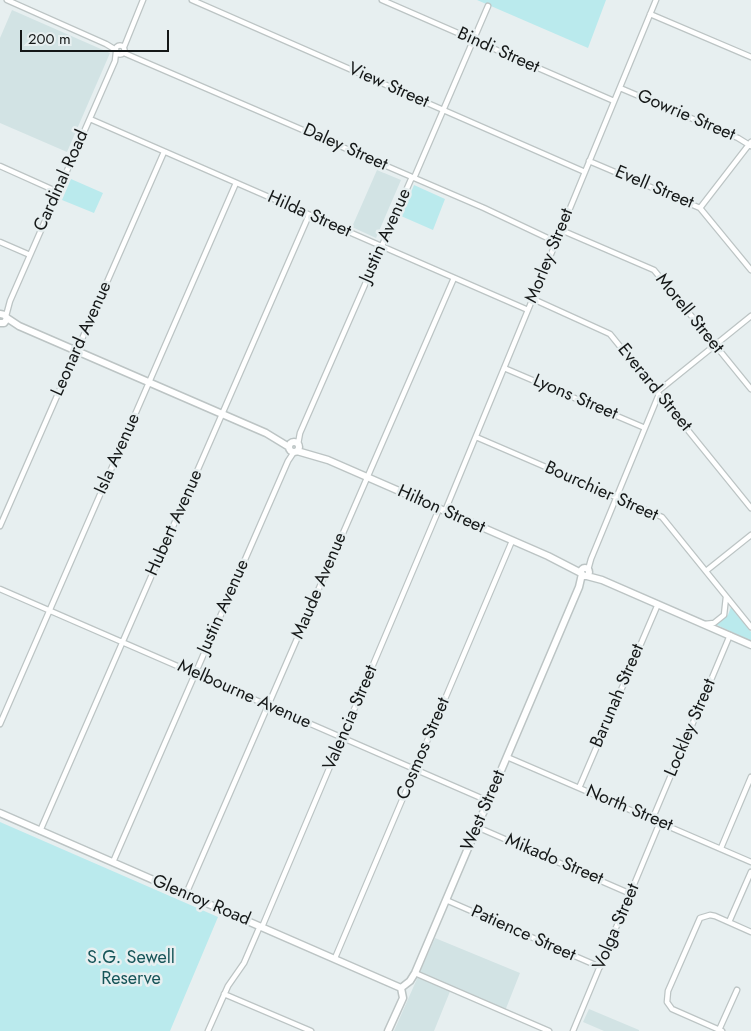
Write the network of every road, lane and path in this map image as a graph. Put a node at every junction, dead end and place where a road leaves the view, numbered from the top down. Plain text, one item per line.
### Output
1 (7, 0) edge
2 (143, 0) edge
3 (192, 0) edge
4 (382, 0) edge
5 (656, 0) edge
6 (488, 6) dead end
7 (650, 14) junction
8 (474, 40) junction
9 (120, 50) junction
10 (751, 57) edge
11 (620, 88) junction
12 (614, 101) junction
13 (443, 110) junction
14 (90, 119) junction
15 (750, 144) edge
16 (164, 152) junction
17 (589, 161) junction
18 (0, 166) edge
19 (585, 172) junction
20 (413, 178) junction
21 (236, 183) junction
22 (58, 192) junction
23 (700, 208) junction
24 (309, 215) junction
25 (561, 230) junction
26 (0, 242) edge
27 (556, 242) junction
28 (382, 246) junction
29 (30, 255) junction
30 (751, 270) edge
31 (454, 278) junction
32 (533, 299) junction
33 (528, 310) junction
34 (751, 316) edge
35 (3, 320) edge
36 (715, 345) junction
37 (76, 351) junction
38 (504, 368) junction
39 (149, 382) junction
40 (751, 389) edge
41 (658, 393) junction
42 (222, 414) junction
43 (645, 428) junction
44 (476, 437) junction
45 (294, 447) junction
46 (367, 478) junction
47 (616, 497) junction
48 (751, 508) edge
49 (442, 510) junction
50 (0, 526) edge
51 (751, 535) edge
52 (512, 541) junction
53 (706, 571) junction
54 (585, 572) junction
55 (0, 588) edge
56 (726, 596) junction
57 (658, 604) junction
58 (50, 610) junction
59 (704, 624) junction
60 (751, 628) edge
61 (730, 635) junction
62 (123, 642) junction
63 (751, 644) edge
64 (195, 674) junction
65 (268, 706) junction
66 (0, 724) edge
67 (342, 738) junction
68 (507, 757) junction
69 (415, 770) junction
70 (751, 778) edge
71 (579, 788) junction
72 (488, 801) junction
73 (0, 814) edge
74 (652, 820) junction
75 (660, 822) junction
76 (477, 827) junction
77 (40, 831) junction
78 (721, 848) junction
79 (113, 862) junction
80 (751, 862) edge
81 (751, 872) edge
82 (186, 894) junction
83 (631, 894) junction
84 (446, 900) junction
85 (729, 922) junction
86 (261, 927) junction
87 (751, 932) edge
88 (336, 958) junction
89 (600, 967) junction
90 (414, 973) junction
91 (402, 988) junction
92 (737, 990) dead end
93 (224, 994) junction
94 (721, 1030) edge
95 (208, 1031) edge
96 (311, 1031) edge
97 (388, 1031) edge
98 (549, 1031) edge
99 (574, 1031) edge

1 - 9 street, Daley Street
2 - 9 street, Cardinal Road
3 - 13 street, View Street
4 - 8 street, Bindi Street
5 - 7 street, Morley Street
6 - 8 street, Justin Avenue
7 - 10 street
7 - 11 street, Morley Street
8 - 12 street, Bindi Street
8 - 13 street, Justin Avenue
9 - 14 street, Cardinal Road
9 - 20 street, Daley Street
11 - 12 street, Morley Street
11 - 15 street, Gowrie Street
12 - 17 street, Morley Street
13 - 19 street, View Street
13 - 20 street, Justin Avenue
14 - 16 street, Hilda Street
14 - 22 street, Cardinal Road
15 - 23 street
16 - 21 street, Hilda Street
16 - 37 street, Leonard Avenue
17 - 19 street, Morley Street
17 - 23 street, Evell Street
18 - 22 street
19 - 25 street, Morley Street
20 - 27 street, Daley Street
20 - 28 street, Justin Avenue
21 - 24 street, Hilda Street
21 - 39 street, Isla Avenue
22 - 29 street, Cardinal Road
23 - 30 street, Evell Street
24 - 28 street, Hilda Street
24 - 42 street, Hubert Avenue
25 - 27 street, Morley Street
25 - 36 street, Morell Street
26 - 29 street
27 - 32 street, Morley Street
28 - 31 street, Hilda Street
28 - 45 street, Justin Avenue
29 - 35 street, Cardinal Road
31 - 33 street, Hilda Street
31 - 46 street, Maude Avenue
32 - 33 street, Morley Street
32 - 41 street, Everard Street
33 - 38 street, Morley Street
34 - 36 street, West Street
35 - 37 street, Hilton Street
36 - 40 street, Morell Street
36 - 41 street, West Street
37 - 39 street, Hilton Street
37 - 50 street, Leonard Avenue
38 - 43 street, Lyons Street
38 - 44 street, Morley Street
39 - 42 street, Hilton Street
39 - 58 street, Isla Avenue
41 - 43 street, West Street
41 - 48 street, Everard Street
42 - 45 street, Hilton Street
42 - 62 street, Hubert Avenue
43 - 47 street, West Street
44 - 47 street, Bourchier Street
44 - 49 street, Morley Street
45 - 46 street, Hilton Street
45 - 64 street, Justin Avenue
46 - 49 street, Hilton Street
46 - 65 street, Maude Avenue
47 - 53 street, Bourchier Street
47 - 54 street, West Street
49 - 52 street, Hilton Street
49 - 67 street, Valencia Street
51 - 53 street
52 - 54 street, Hilton Street
52 - 69 street, Cosmos Street
53 - 56 street, Bourchier Street
54 - 57 street, Hilton Street
54 - 68 street, West Street
55 - 58 street, Melbourne Avenue
56 - 59 street
56 - 60 street, Bourchier Street
57 - 59 street, Hilton Street
57 - 71 street, Barunah Street
58 - 62 street, Melbourne Avenue
58 - 66 street, Isla Avenue
59 - 61 street, Hilton Street
61 - 63 street, Hilton Street
61 - 74 street, Lockley Street
62 - 64 street, Melbourne Avenue
62 - 77 street, Hubert Avenue
64 - 65 street, Melbourne Avenue
64 - 79 street, Justin Avenue
65 - 67 street, Melbourne Avenue
65 - 82 street, Maude Avenue
67 - 69 street, Melbourne Avenue
67 - 86 street, Valencia Street
68 - 71 street, North Street
68 - 72 street, West Street
69 - 72 street, Melbourne Avenue
69 - 88 street, Cosmos Street
70 - 78 street
71 - 74 street, North Street
72 - 76 street, West Street
73 - 77 street, Glenroy Road
74 - 75 street, North Street
75 - 78 street, North Street
75 - 83 street, Volga Street
76 - 83 street, Mikado Street
76 - 84 street, West Street
77 - 79 street, Glenroy Road
78 - 80 street, North Street
79 - 82 street, Glenroy Road
81 - 85 street
82 - 86 street, Glenroy Road
83 - 89 street, Volga Street
84 - 89 street, Patience Street
84 - 90 street, West Street
85 - 87 street
85 - 94 street
86 - 88 street, Glenroy Road
86 - 93 street, Valencia Street
88 - 91 street, Glenroy Road
89 - 99 street, Volga Street
90 - 91 street, West Street
90 - 98 street
91 - 97 street, West Street
92 - 94 street
93 - 95 street, Valencia Street
93 - 96 street

